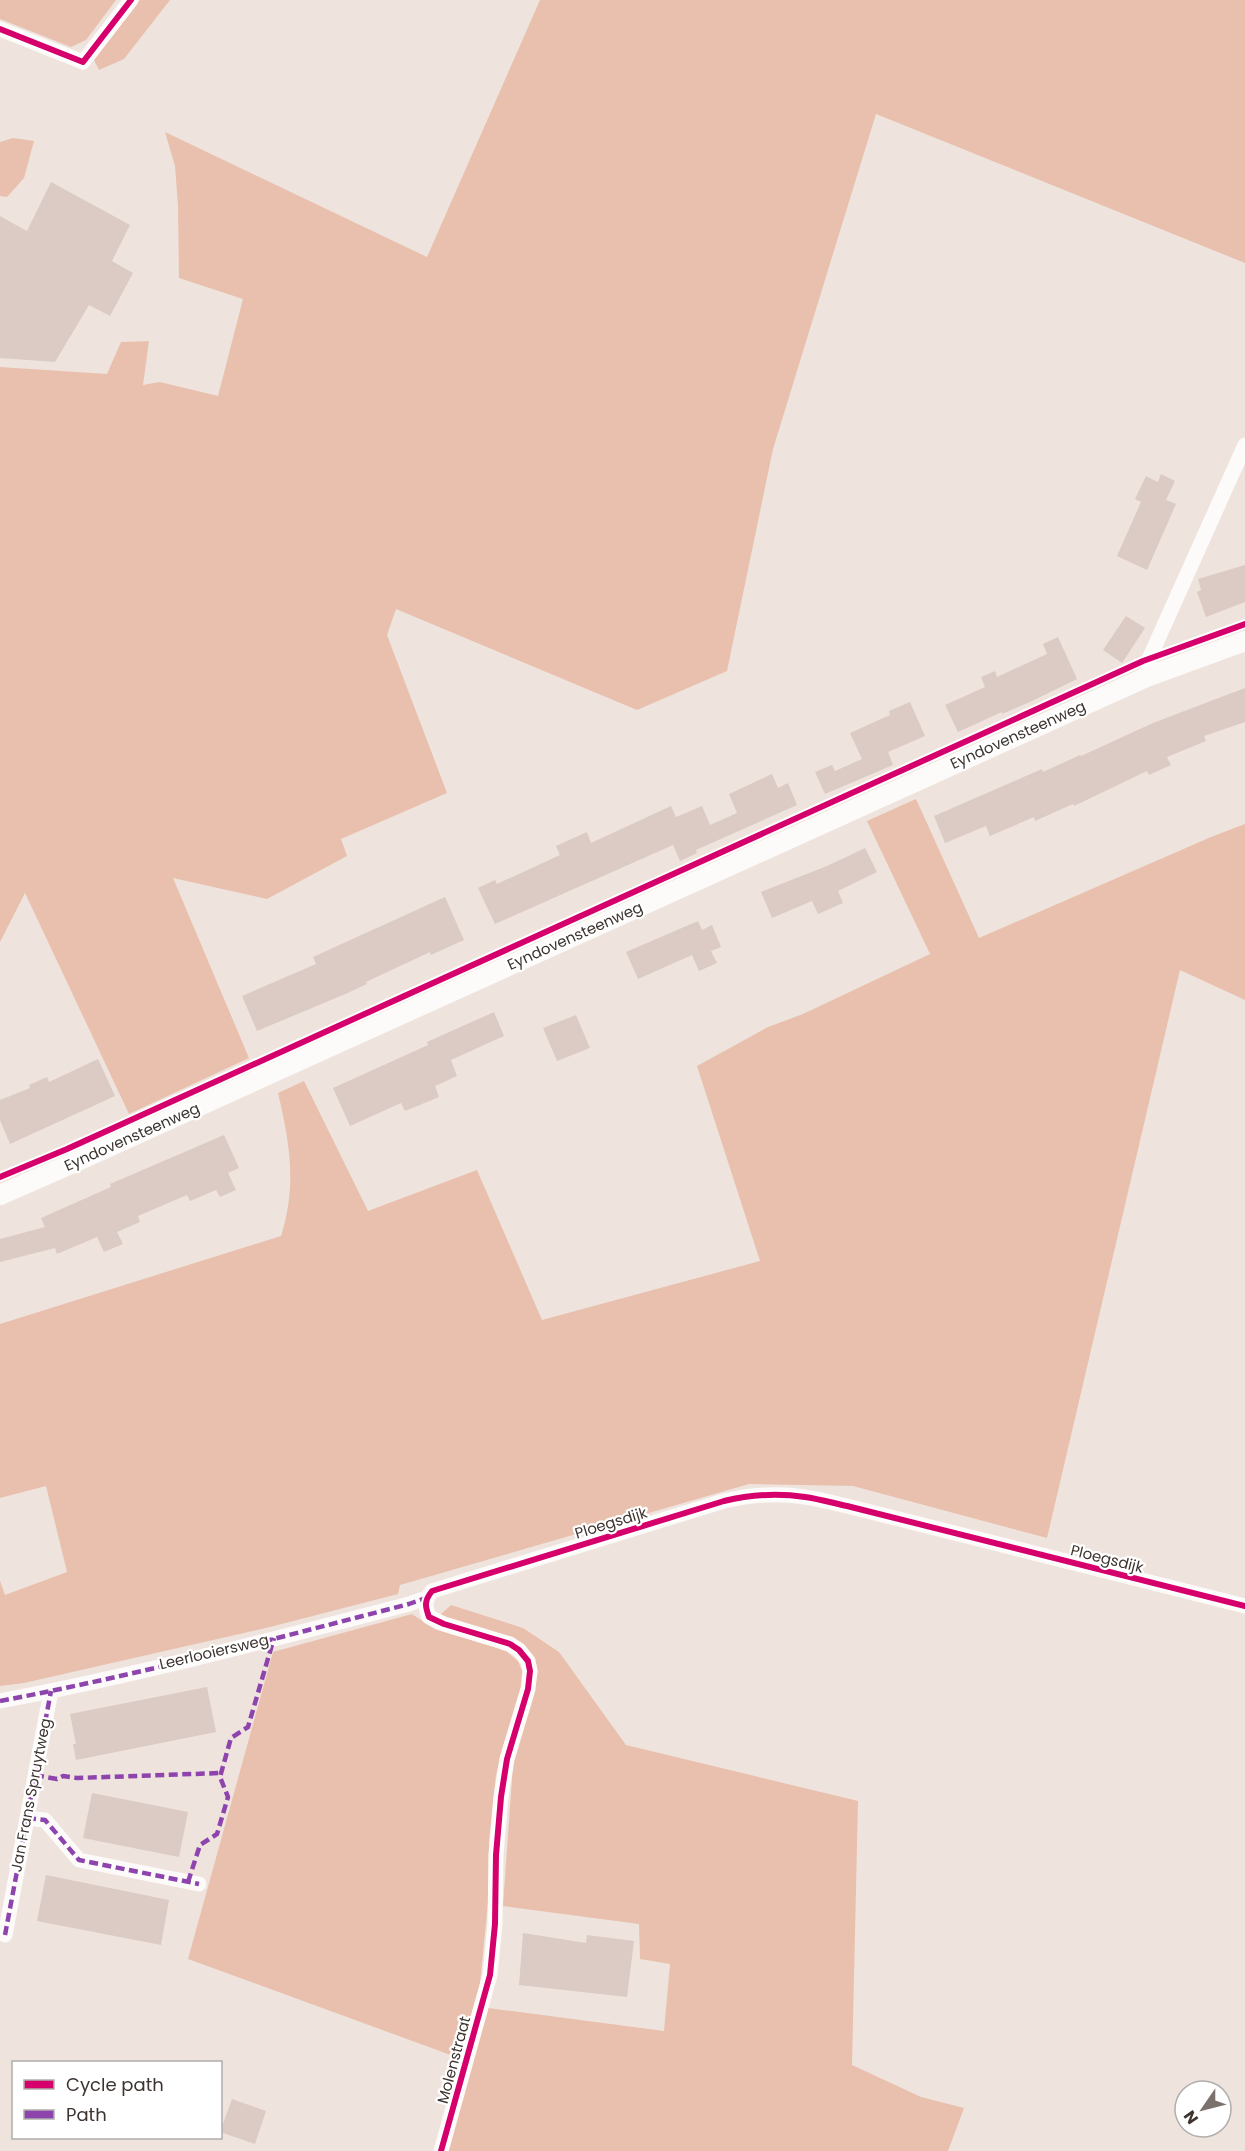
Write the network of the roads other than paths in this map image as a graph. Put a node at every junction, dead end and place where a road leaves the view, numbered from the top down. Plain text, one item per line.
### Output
1 (131, 0) edge
2 (0, 29) edge
3 (1245, 445) edge
4 (1245, 641) edge
5 (1149, 676) junction
6 (0, 1194) edge
7 (426, 1598) junction
8 (1245, 1606) edge
9 (51, 1691) junction
10 (0, 1701) edge
11 (27, 1818) junction
12 (199, 1884) dead end
13 (5, 1935) dead end
14 (441, 2151) edge

1 - 2 street
3 - 5 street
4 - 5 street, Eyndovensteenweg
5 - 6 street, Eyndovensteenweg
7 - 8 street, Ploegsdijk
7 - 9 street, Leerlooiersweg
7 - 14 street, Molenstraat
9 - 10 street, Leerlooiersweg
9 - 11 street, Jan Frans Spruytweg
11 - 12 street
11 - 13 street, Jan Frans Spruytweg

